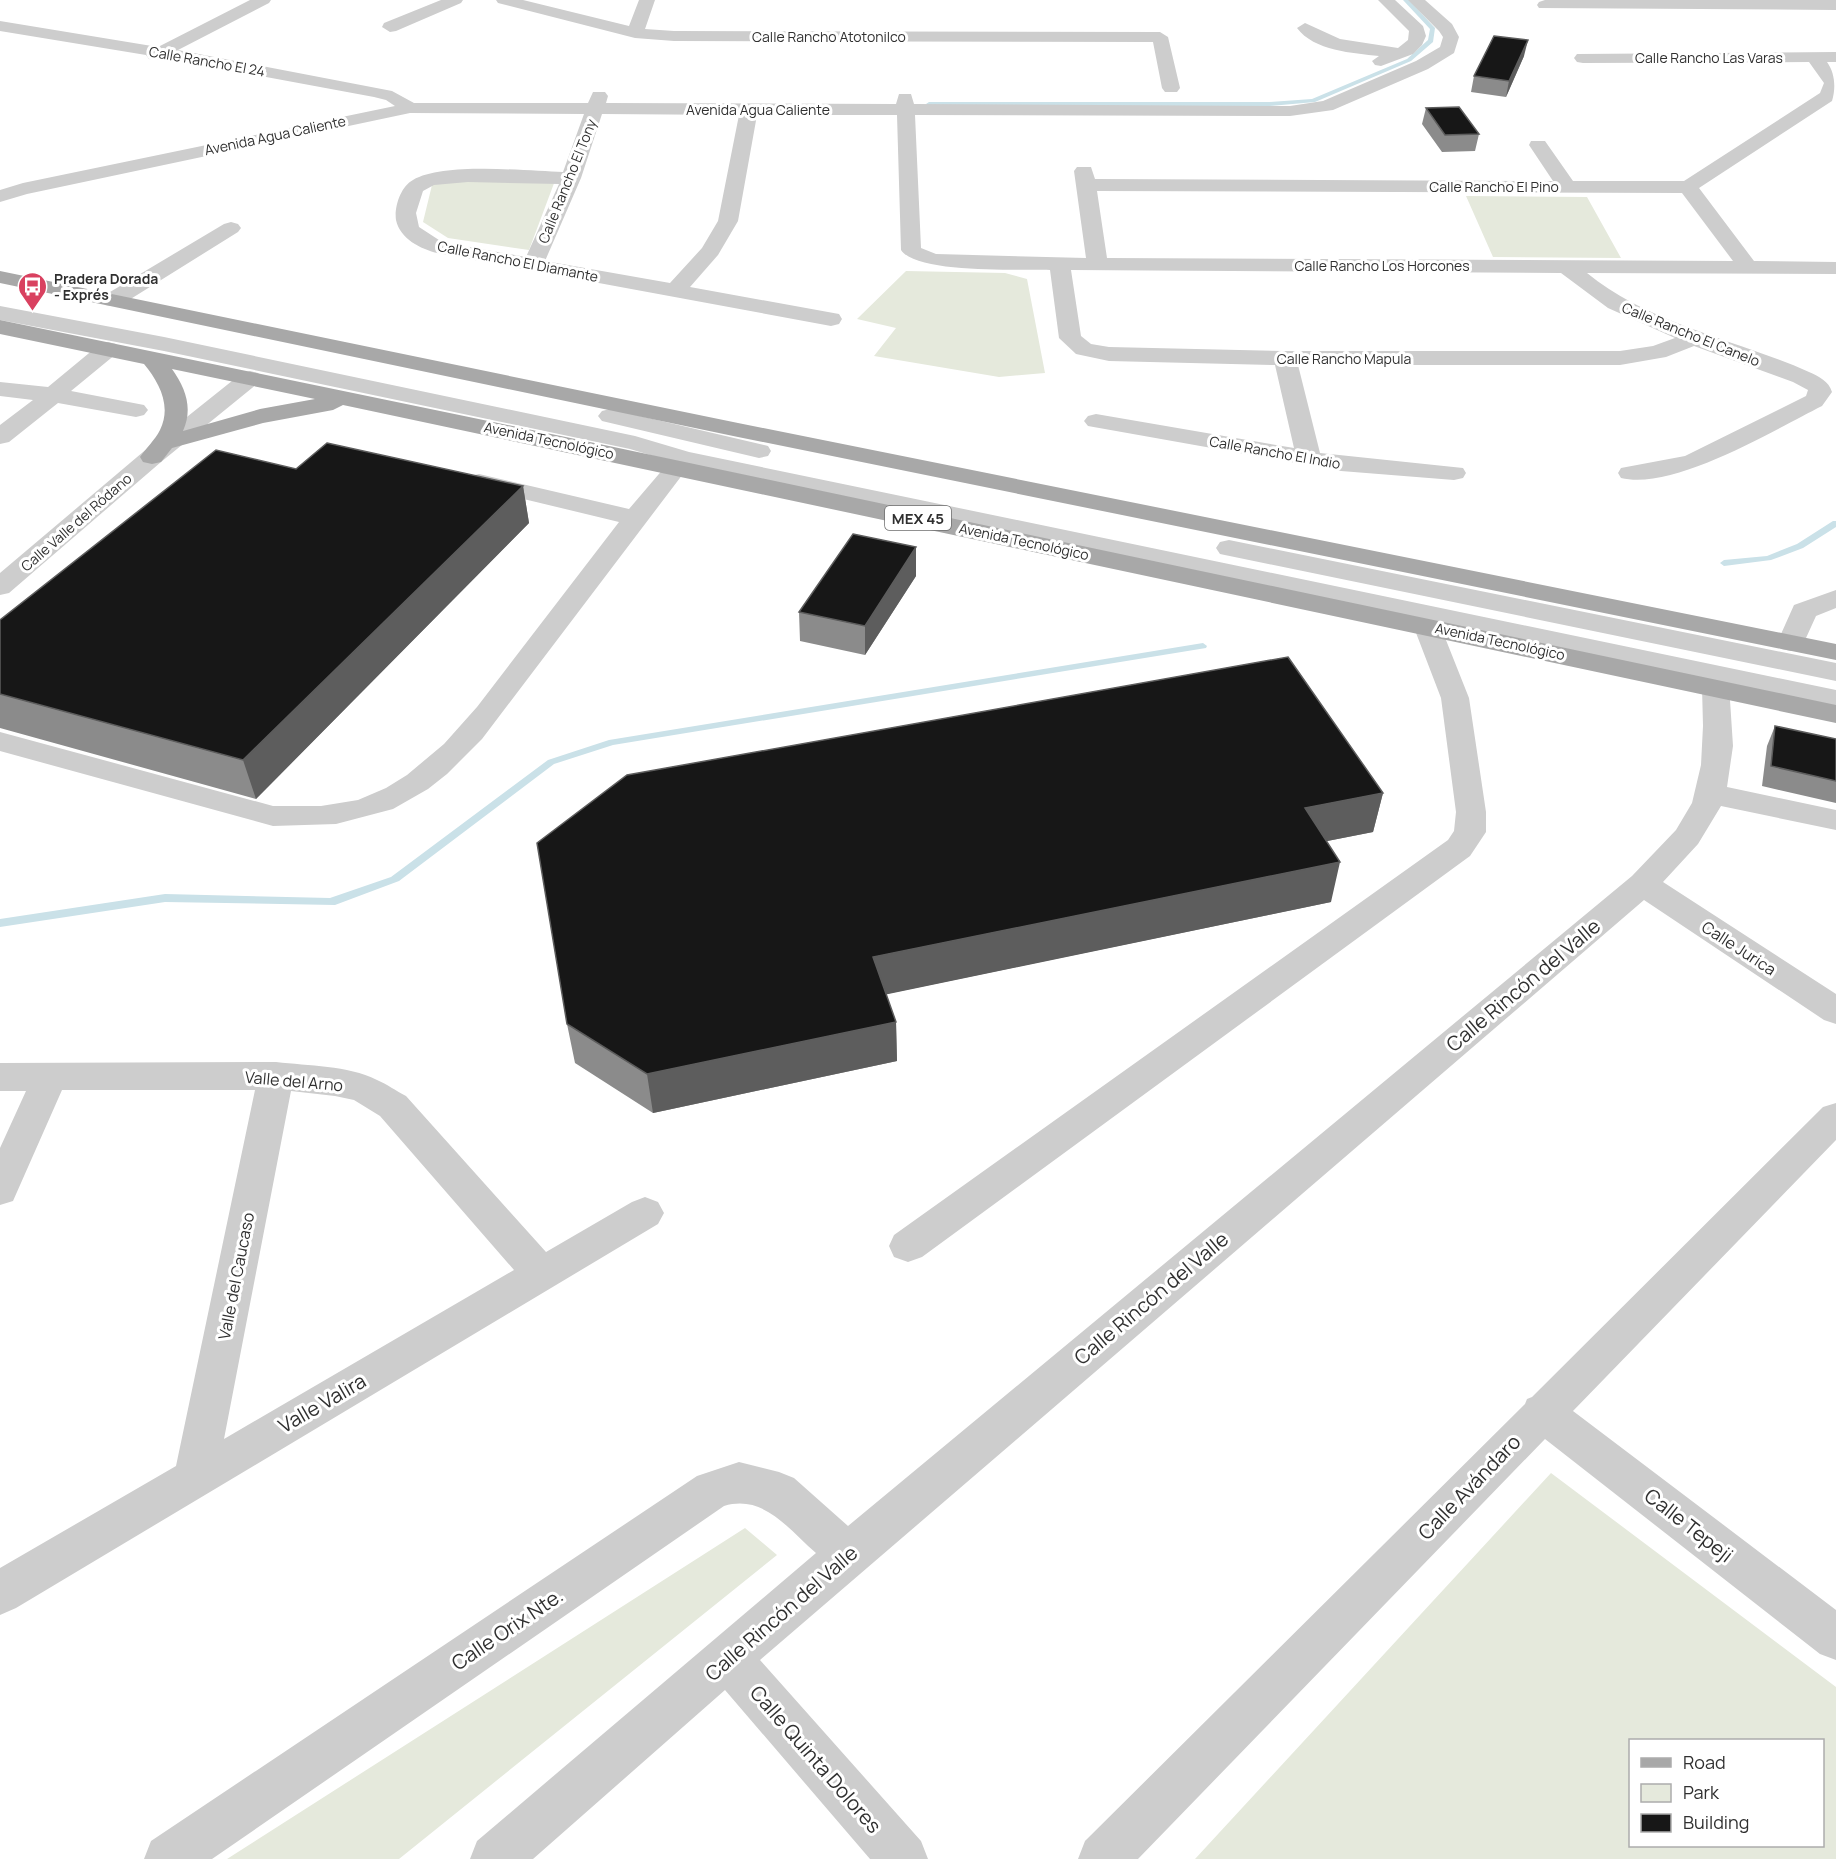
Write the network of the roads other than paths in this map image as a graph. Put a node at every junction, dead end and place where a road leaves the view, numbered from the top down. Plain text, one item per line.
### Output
1 (227, 0) edge
2 (455, 0) edge
3 (504, 0) edge
4 (647, 0) edge
5 (1386, 0) edge
6 (1416, 0) edge
7 (257, 1) edge
8 (1566, 2) edge
9 (1545, 4) dead end
10 (1836, 5) edge
11 (0, 26) edge
12 (390, 27) dead end
13 (1305, 28) dead end
14 (635, 33) junction
15 (0, 41) edge
16 (160, 52) junction
17 (1398, 53) junction
18 (135, 56) junction
19 (1814, 57) junction
20 (1836, 57) edge
21 (1583, 58) dead end
22 (1367, 68) dead end
23 (1171, 88) dead end
24 (1310, 91) dead end
25 (392, 96) junction
26 (597, 102) junction
27 (346, 104) junction
28 (906, 104) junction
29 (410, 108) junction
30 (748, 109) junction
31 (362, 117) junction
32 (1538, 145) dead end
33 (571, 178) junction
34 (0, 179) edge
35 (1567, 186) junction
36 (1688, 187) junction
37 (0, 196) edge
38 (231, 228) dead end
39 (1097, 263) junction
40 (1060, 264) junction
41 (532, 265) junction
42 (1566, 266) junction
43 (1748, 267) junction
44 (1836, 268) edge
45 (0, 277) edge
46 (676, 289) junction
47 (0, 291) edge
48 (113, 300) junction
49 (0, 313) edge
50 (831, 319) dead end
51 (0, 327) edge
52 (1694, 338) junction
53 (108, 349) junction
54 (151, 358) junction
55 (1285, 358) junction
56 (250, 378) junction
57 (0, 389) edge
58 (53, 395) junction
59 (355, 400) junction
60 (136, 410) dead end
61 (656, 419) junction
62 (1096, 421) dead end
63 (738, 430) junction
64 (0, 437) edge
65 (709, 440) junction
66 (175, 441) junction
67 (635, 443) junction
68 (609, 453) junction
69 (152, 457) junction
70 (1309, 459) junction
71 (681, 463) junction
72 (1454, 473) dead end
73 (1630, 473) dead end
74 (460, 476) edge
75 (635, 518) junction
76 (0, 587) edge
77 (1836, 598) edge
78 (1427, 625) junction
79 (1791, 643) junction
80 (1836, 652) edge
81 (1836, 672) edge
82 (1716, 687) junction
83 (1836, 699) edge
84 (1836, 714) edge
85 (0, 741) edge
86 (1710, 794) junction
87 (1836, 820) edge
88 (1643, 884) junction
89 (1836, 1011) edge
90 (276, 1076) junction
91 (0, 1077) edge
92 (50, 1077) junction
93 (1836, 1117) edge
94 (0, 1190) edge
95 (645, 1213) dead end
96 (908, 1246) dead end
97 (542, 1275) junction
98 (1542, 1412) junction
99 (195, 1477) junction
100 (848, 1554) junction
101 (0, 1593) edge
102 (1836, 1638) edge
103 (729, 1659) junction
104 (169, 1859) edge
105 (495, 1859) edge
106 (903, 1859) edge
107 (1103, 1859) edge

1 - 18 street
2 - 12 street
3 - 14 street, Calle Rancho Atotonilco
4 - 14 street
5 - 17 street
6 - 28 street, Avenida Agua Caliente
7 - 16 street
8 - 9 street
8 - 10 street
11 - 18 street, Calle Rancho El 24
13 - 17 street
14 - 23 street, Calle Rancho Atotonilco
15 - 18 street, Calle Rancho El 24
16 - 18 street, Calle Rancho El 24
16 - 25 street, Calle Rancho El 24
17 - 22 street
18 - 27 street, Calle Rancho El 24
19 - 20 street, Calle Rancho Las Varas
19 - 21 street, Calle Rancho Las Varas
19 - 36 street
24 - 28 street, Avenida Agua Caliente
25 - 26 street, Avenida Agua Caliente
25 - 27 street, Avenida Agua Caliente
25 - 29 street, Calle Rancho El 24
26 - 28 street, Avenida Agua Caliente
26 - 29 street, Avenida Agua Caliente
26 - 30 street, Avenida Agua Caliente
26 - 33 street, Calle Rancho El Tony
27 - 31 street, Calle Rancho El 24
27 - 34 street, Avenida Agua Caliente
28 - 30 street, Avenida Agua Caliente
28 - 40 street, Calle Rancho Los Horcones
29 - 31 street, Avenida Agua Caliente
30 - 46 street
31 - 37 street, Avenida Agua Caliente
32 - 35 street
33 - 41 street, Calle Rancho El Tony
33 - 41 street, Calle Rancho El Diamante
35 - 36 street, Calle Rancho El Pino
35 - 39 street, Calle Rancho El Pino
36 - 43 street
38 - 48 street
39 - 40 street, Calle Rancho Los Horcones
39 - 42 street, Calle Rancho Los Horcones
40 - 55 street, Calle Rancho Mapula
41 - 46 street, Calle Rancho El Diamante
42 - 43 street, Calle Rancho Los Horcones
42 - 52 street, Calle Rancho El Canelo
43 - 44 street, Calle Rancho Los Horcones
45 - 48 main road
46 - 50 street, Calle Rancho El Diamante
47 - 61 street
48 - 61 main road
49 - 67 street
51 - 53 main road, Avenida Tecnológico / MEX 45
52 - 55 street, Calle Rancho Mapula
52 - 73 street, Calle Rancho El Canelo
53 - 54 main road, Avenida Tecnológico / MEX 45
53 - 58 street
54 - 56 main road, Avenida Tecnológico / MEX 45
54 - 69 main road
55 - 70 street
56 - 59 main road, Avenida Tecnológico / MEX 45
56 - 66 street, Calle Valle del Ródano
57 - 58 street
58 - 60 street
58 - 64 street
59 - 66 main road
59 - 68 main road, Avenida Tecnológico / MEX 45
61 - 63 main road
61 - 65 street
61 - 67 main road
62 - 70 street, Calle Rancho El Indio
63 - 65 main road
63 - 79 main road
65 - 71 main road
65 - 81 street
66 - 69 street, Calle Valle del Ródano
67 - 68 main road
67 - 71 street
68 - 71 main road, Avenida Tecnológico / MEX 45
69 - 76 street, Calle Valle del Ródano
70 - 72 street, Calle Rancho El Indio
71 - 75 street
71 - 78 main road, Avenida Tecnológico / MEX 45
71 - 83 street
74 - 75 street
75 - 85 street
77 - 79 street
78 - 82 main road, Avenida Tecnológico / MEX 45
78 - 96 street
79 - 80 main road
82 - 84 main road, Avenida Tecnológico / MEX 45
82 - 86 street, Calle Rincón del Valle
86 - 87 street
86 - 88 street, Calle Rincón del Valle
88 - 89 street, Calle Jurica
88 - 100 street, Calle Rincón del Valle
90 - 92 street, Valle del Arno
90 - 97 street, Valle del Arno
90 - 99 street, Valle del Caucaso
91 - 92 street, Valle del Arno
92 - 94 street
93 - 98 street, Calle Avándaro
95 - 97 street, Valle Valira
97 - 99 street, Valle Valira
98 - 102 street, Calle Tepeji
98 - 107 street, Calle Avándaro
99 - 101 street, Valle Valira
100 - 103 street, Calle Rincón del Valle
100 - 104 street, Calle Orix Nte.
103 - 105 street, Calle Rincón del Valle
103 - 106 street, Calle Quinta Dolores

